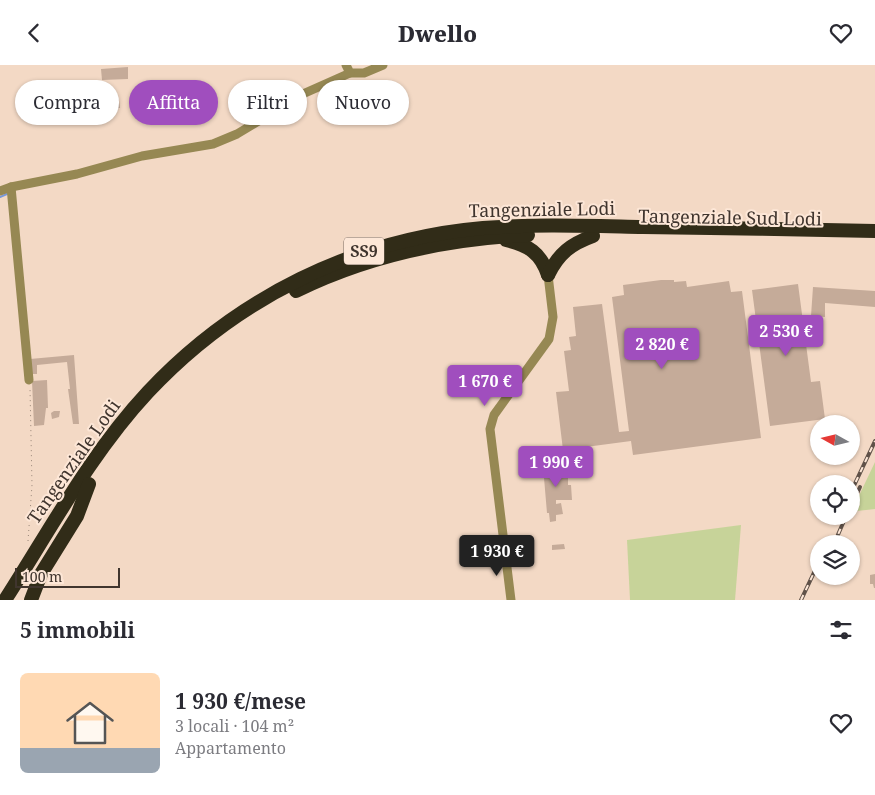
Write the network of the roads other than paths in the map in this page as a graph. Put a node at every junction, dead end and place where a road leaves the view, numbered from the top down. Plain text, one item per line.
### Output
1 (383, 65) edge
2 (348, 69) edge
3 (11, 187) junction
4 (0, 191) edge
5 (875, 231) edge
6 (593, 236) junction
7 (491, 237) junction
8 (875, 239) edge
9 (548, 275) junction
10 (29, 380) road end
11 (89, 484) junction
12 (5, 600) edge
13 (16, 600) edge
14 (32, 600) edge
15 (511, 600) edge

1 - 2 street
2 - 3 street
3 - 4 street
3 - 10 street
5 - 12 highway, Tangenziale Lodi / SS9
6 - 7 highway, Tangenziale Sud Lodi / SS9
6 - 8 highway, Tangenziale Sud Lodi / SS9
6 - 9 highway
7 - 9 highway
7 - 11 highway, Tangenziale Sud Lodi / SS9
9 - 15 street
11 - 13 highway, Tangenziale Sud Lodi / SS9
11 - 14 highway

